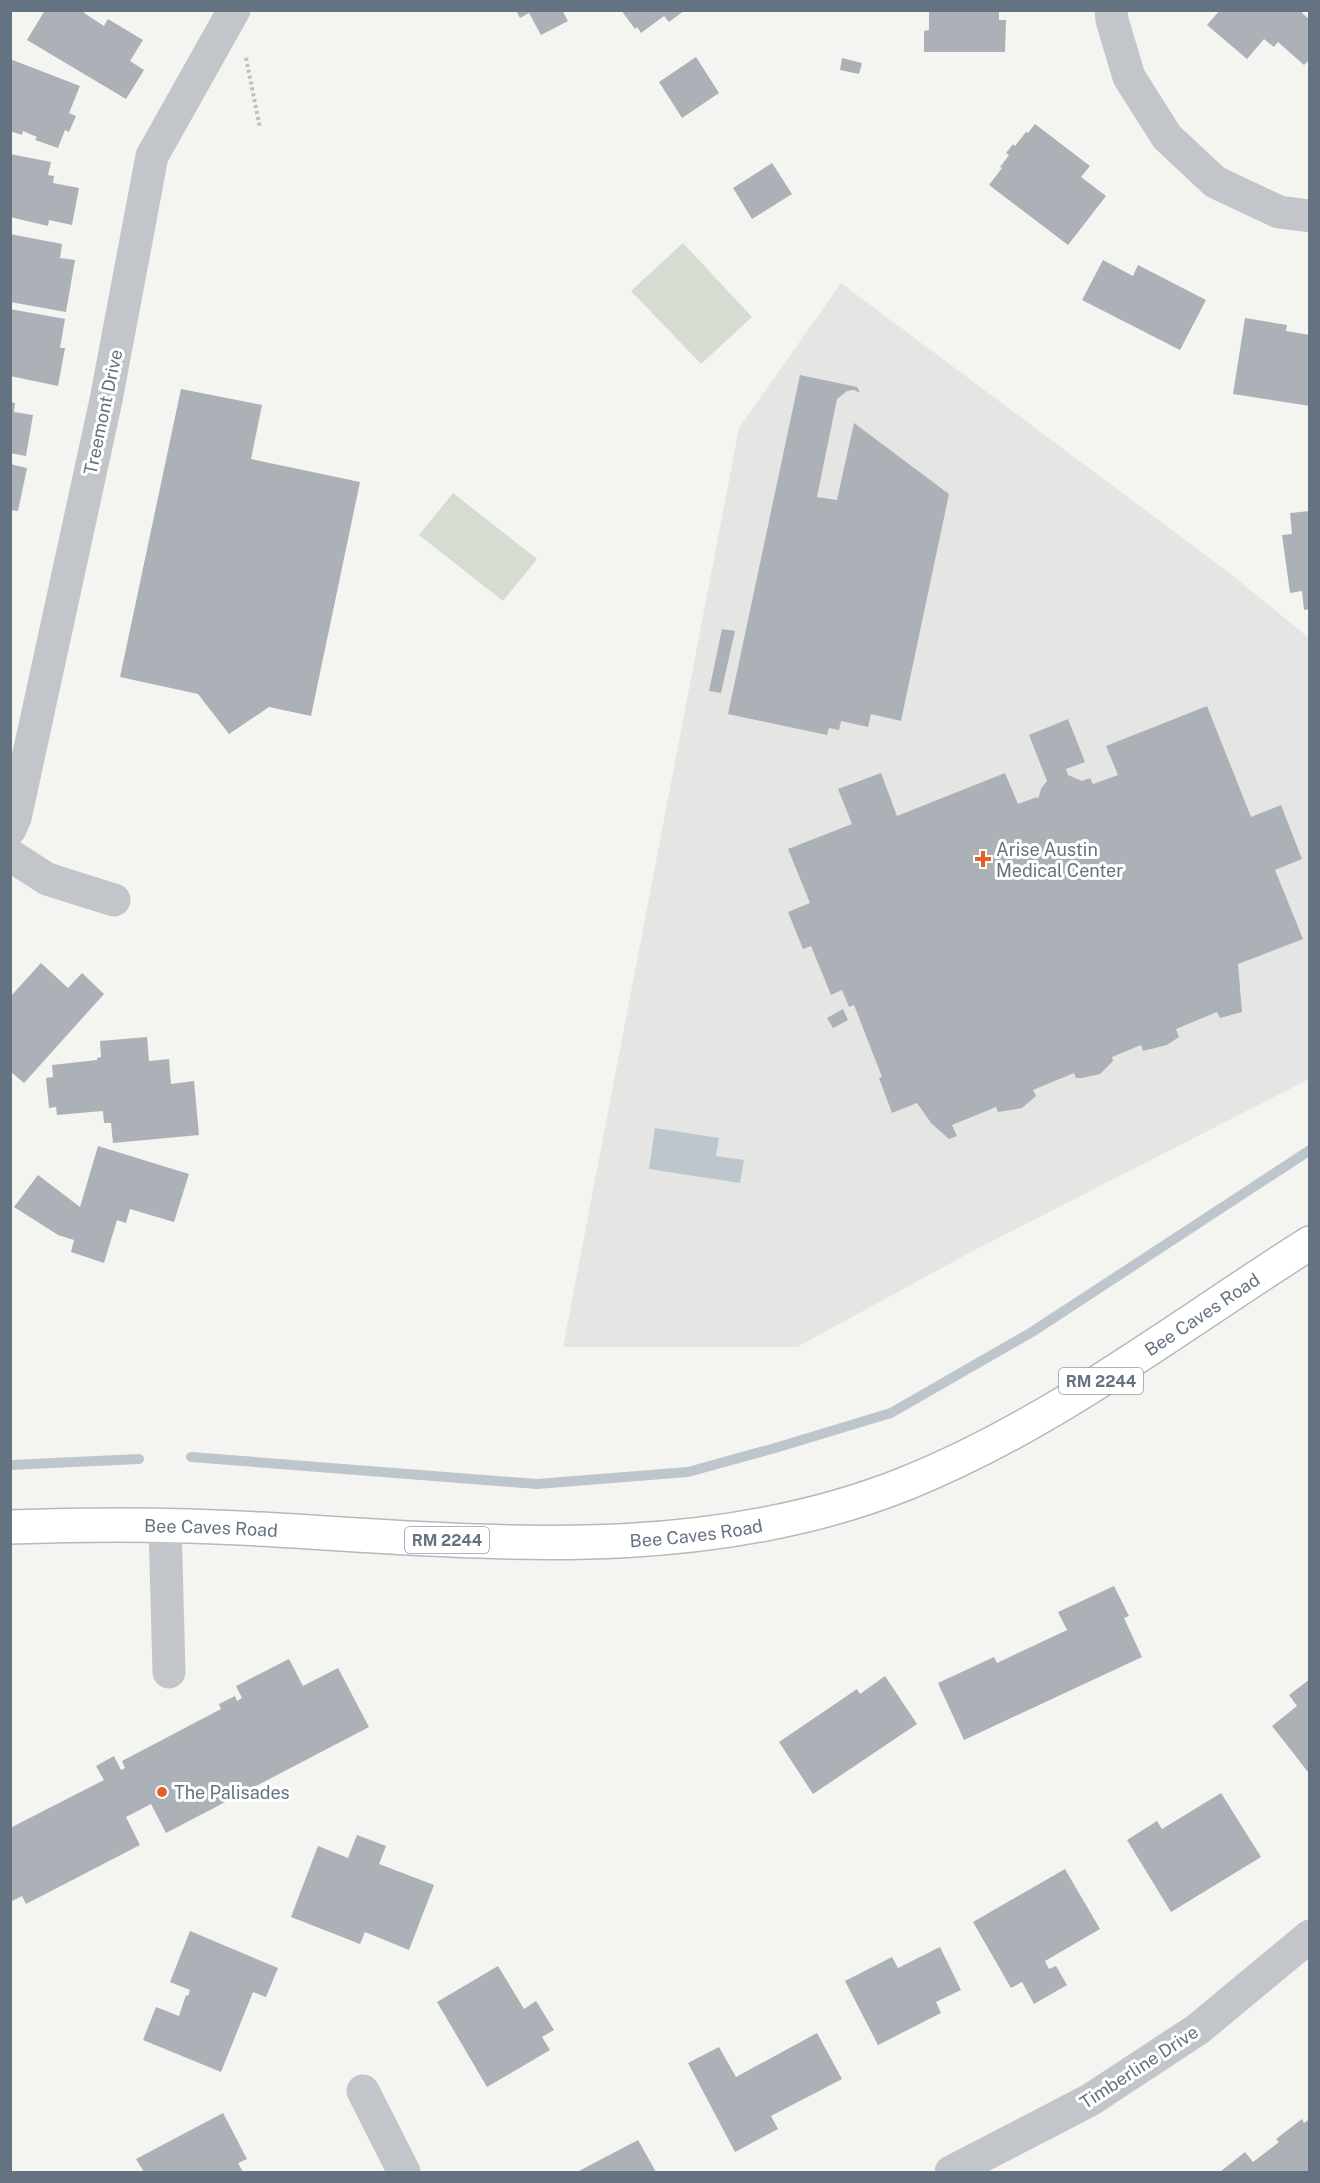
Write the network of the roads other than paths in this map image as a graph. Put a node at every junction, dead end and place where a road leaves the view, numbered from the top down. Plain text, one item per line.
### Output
1 (234, 10) edge
2 (1112, 10) edge
3 (1310, 216) edge
4 (10, 829) edge
5 (10, 855) edge
6 (114, 900) dead end
7 (1310, 1243) edge
8 (165, 1525) junction
9 (10, 1527) edge
10 (169, 1672) dead end
11 (1310, 1936) edge
12 (363, 2091) dead end
13 (404, 2172) edge
14 (951, 2172) edge

1 - 4 street, Treemont Drive
2 - 3 street
5 - 6 street
7 - 8 main road, Bee Caves Road / RM 2244
8 - 9 main road, Bee Caves Road / RM 2244
8 - 10 street
11 - 14 street, Timberline Drive
12 - 13 street

